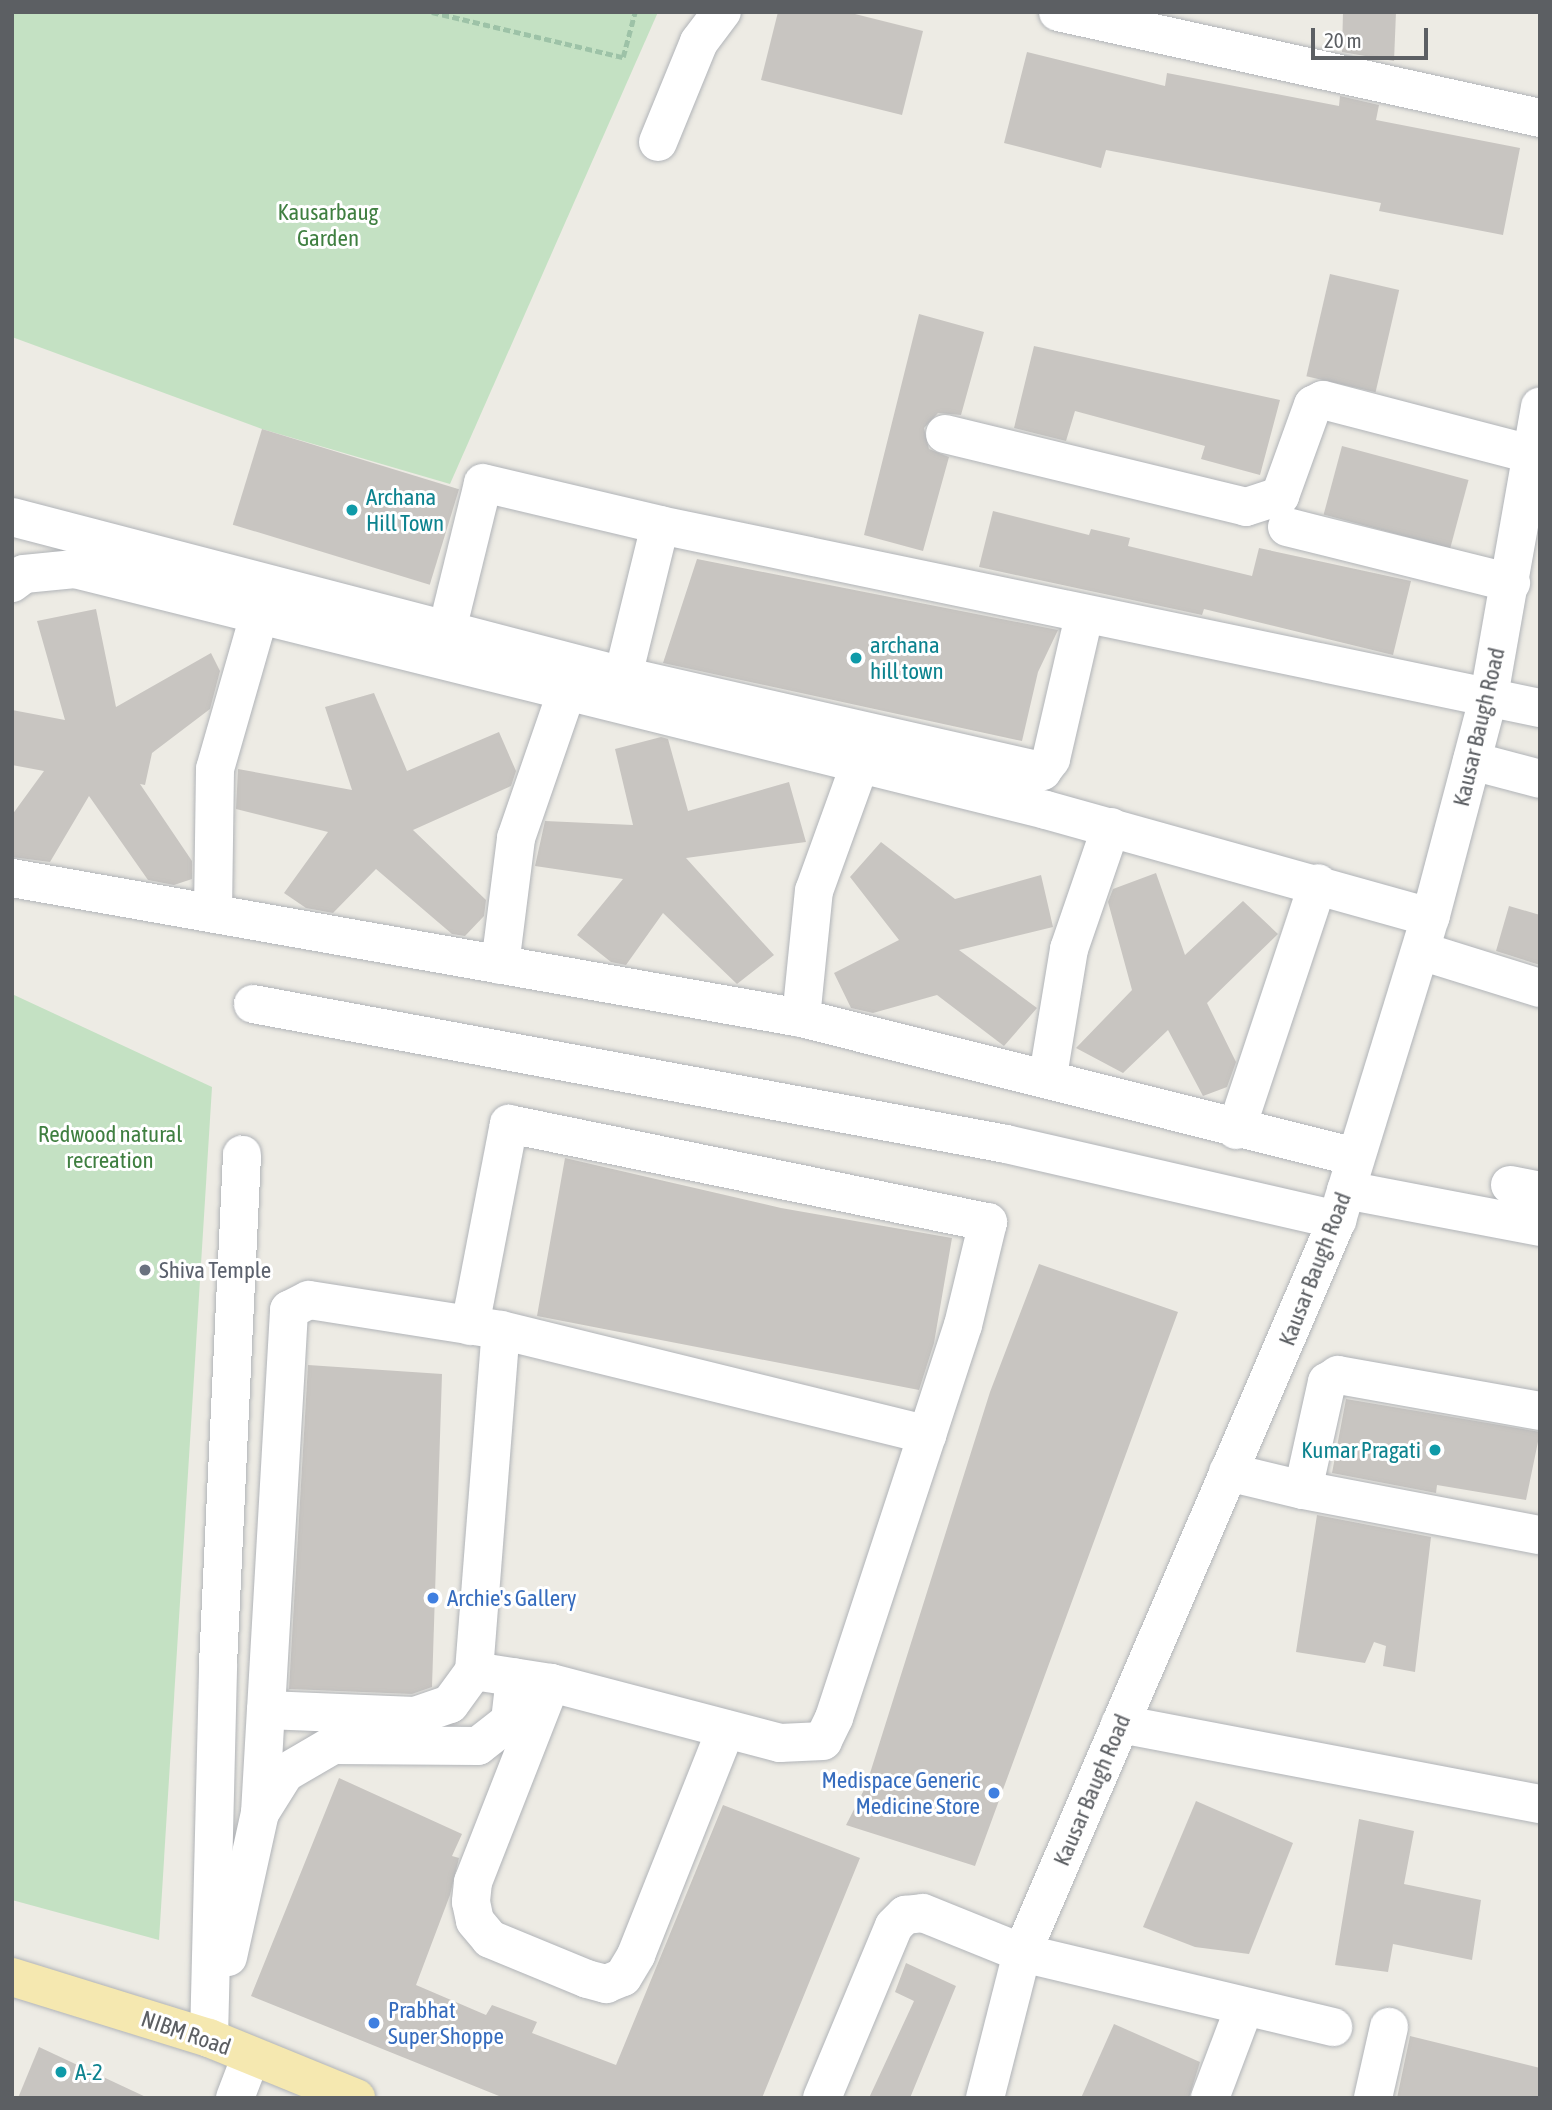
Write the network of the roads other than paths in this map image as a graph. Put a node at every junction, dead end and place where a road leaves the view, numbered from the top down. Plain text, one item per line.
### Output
1 (722, 12) edge
2 (1058, 12) edge
3 (1137, 21) edge
4 (1540, 118) edge
5 (658, 142) dead end
6 (1540, 406) edge
7 (945, 434) dead end
8 (1535, 469) edge
9 (12, 517) edge
10 (660, 525) junction
11 (1287, 527) dead end
12 (12, 583) edge
13 (1511, 583) junction
14 (259, 616) junction
15 (1083, 616) junction
16 (447, 630) junction
17 (623, 676) junction
18 (567, 691) junction
19 (1489, 696) junction
20 (1540, 708) edge
21 (1472, 761) junction
22 (860, 765) junction
23 (1540, 779) edge
24 (1111, 827) junction
25 (12, 878) edge
26 (1318, 883) junction
27 (213, 912) junction
28 (1425, 934) junction
29 (500, 965) junction
30 (1540, 988) edge
31 (253, 1004) dead end
32 (801, 1018) junction
33 (1048, 1076) junction
34 (1236, 1130) junction
35 (242, 1155) dead end
36 (1346, 1189) junction
37 (1540, 1227) edge
38 (486, 1328) junction
39 (1540, 1411) edge
40 (927, 1435) junction
41 (1228, 1472) junction
42 (1303, 1490) junction
43 (1540, 1535) edge
44 (474, 1671) junction
45 (533, 1680) junction
46 (266, 1710) junction
47 (1121, 1724) junction
48 (726, 1729) junction
49 (1540, 1804) edge
50 (260, 1813) junction
51 (1021, 1953) junction
52 (12, 1977) edge
53 (1244, 2008) junction
54 (1333, 2027) dead end
55 (1389, 2027) dead end
56 (209, 2038) junction
57 (251, 2056) junction
58 (235, 2098) edge
59 (356, 2098) edge
60 (822, 2098) edge
61 (985, 2098) edge
62 (1210, 2098) edge
63 (1373, 2098) edge

1 - 5 street
2 - 3 street
3 - 4 street
6 - 8 street, Kausar Baugh Road
7 - 8 street
8 - 13 street, Kausar Baugh Road
9 - 16 street
10 - 15 street
10 - 16 street
10 - 17 street
11 - 13 street
12 - 14 street
13 - 19 street, Kausar Baugh Road
14 - 18 street
14 - 27 street
15 - 17 street
15 - 19 street
16 - 17 street
18 - 22 street
18 - 29 street
19 - 20 street
19 - 21 street, Kausar Baugh Road
21 - 23 street
21 - 28 street, Kausar Baugh Road
22 - 24 street
22 - 32 street
24 - 26 street
24 - 33 street
25 - 27 street
26 - 28 street
26 - 34 street
27 - 29 street
28 - 30 street
28 - 36 street, Kausar Baugh Road
29 - 32 street
31 - 36 street
32 - 33 street
33 - 34 street
34 - 36 street
35 - 56 street
36 - 37 street
36 - 41 street, Kausar Baugh Road
38 - 40 street
38 - 40 street
38 - 44 street
38 - 46 street
39 - 42 street
40 - 48 street
41 - 42 street
41 - 47 street, Kausar Baugh Road
42 - 43 street
44 - 45 street
44 - 46 street
45 - 48 street
45 - 48 street
45 - 50 street
46 - 50 street
47 - 49 street
47 - 51 street, Kausar Baugh Road
50 - 56 street
51 - 53 street
51 - 60 street
51 - 61 street, Kausar Baugh Road
52 - 56 main road, NIBM Road
53 - 54 street
53 - 62 street
55 - 63 street
56 - 57 main road, NIBM Road
57 - 58 street
57 - 59 main road, NIBM Road

